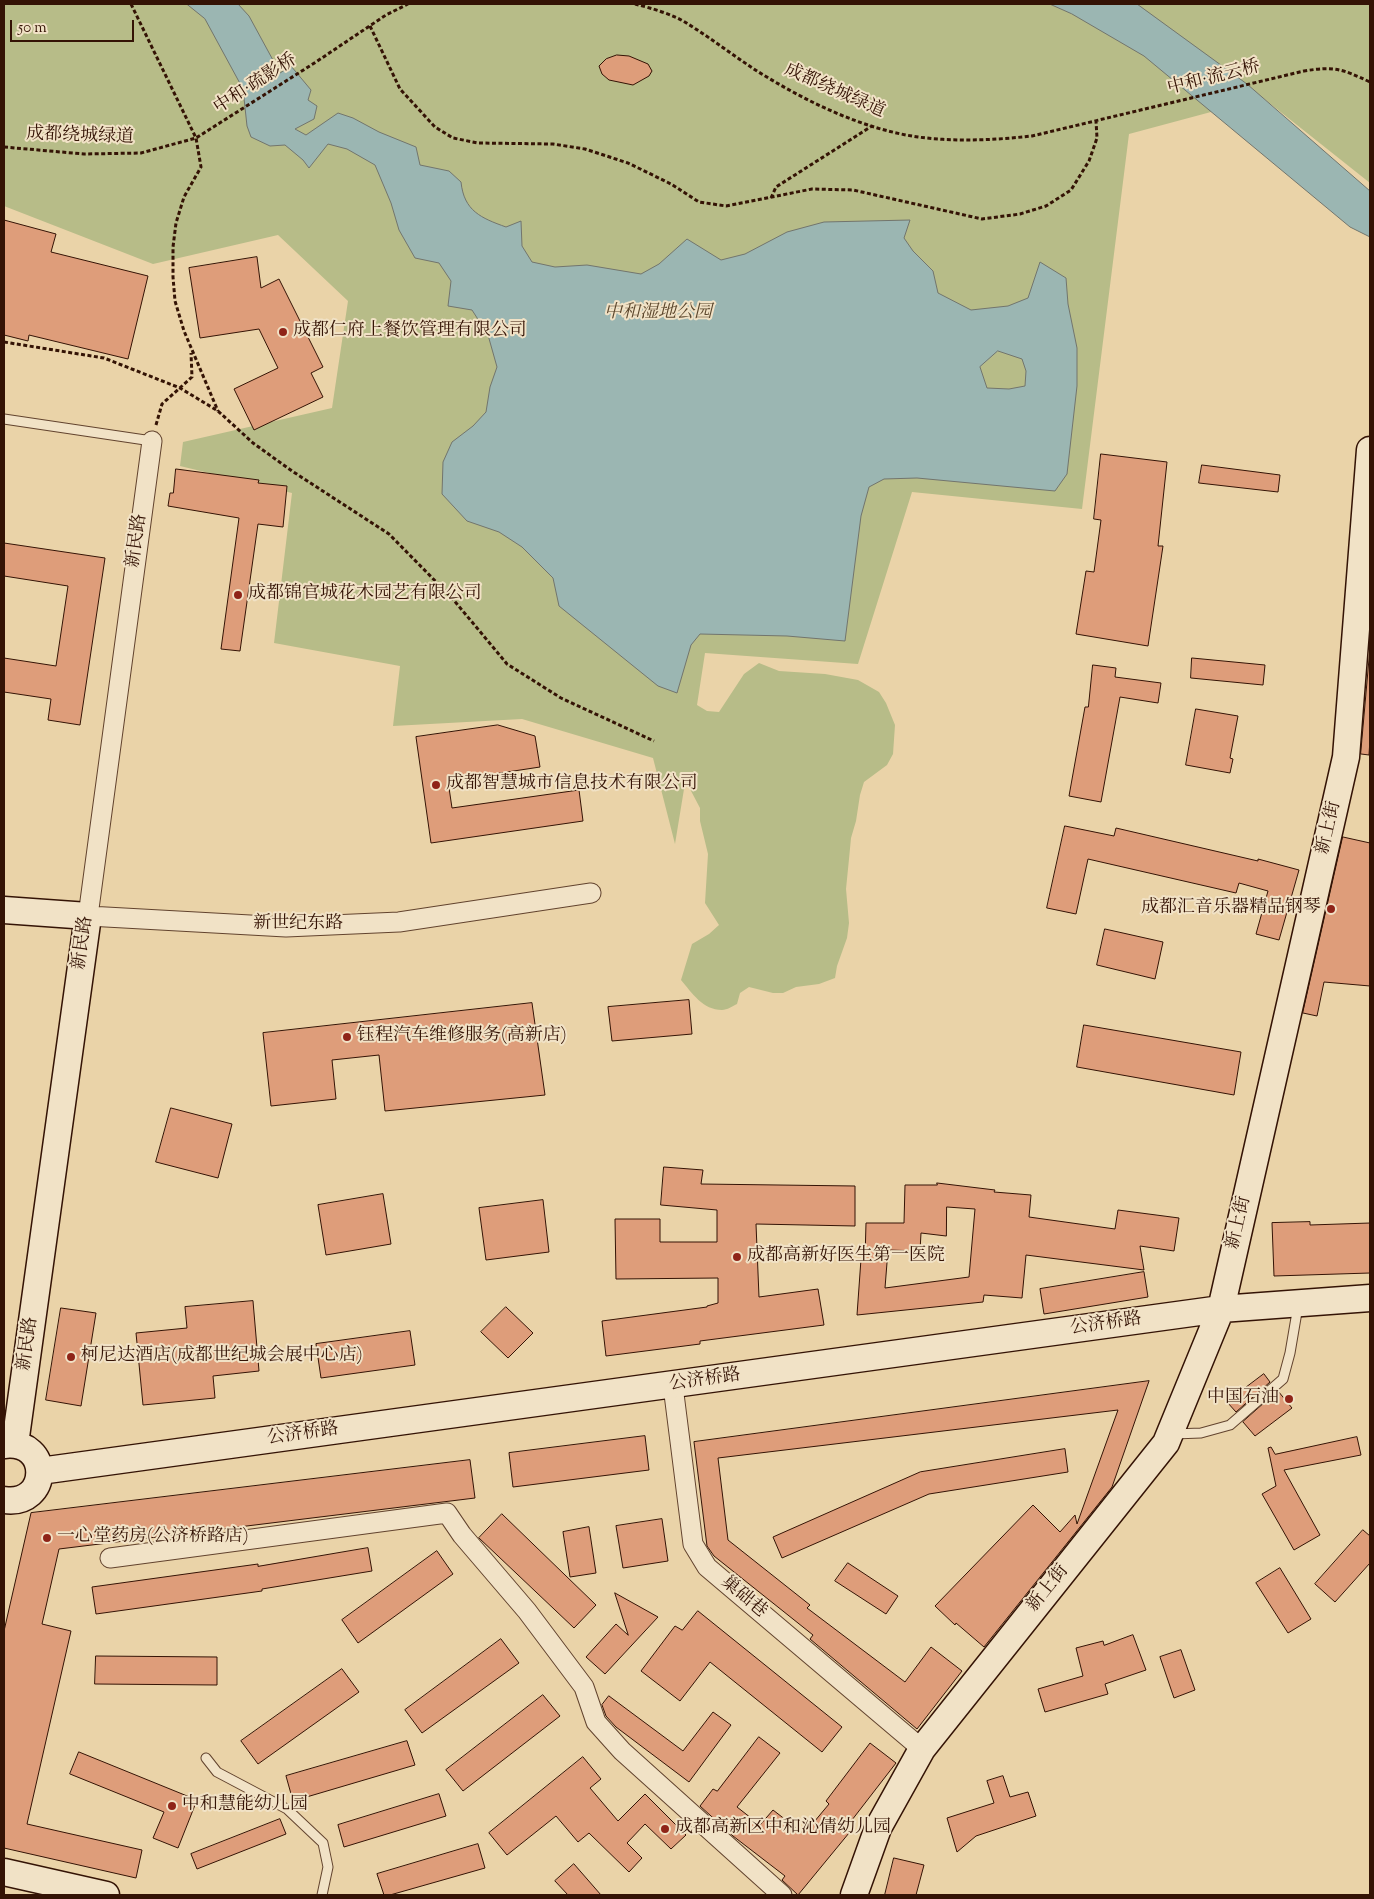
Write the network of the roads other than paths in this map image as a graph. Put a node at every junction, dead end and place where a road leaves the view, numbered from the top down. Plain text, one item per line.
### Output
1 (4, 419) edge
2 (152, 441) joint
3 (1370, 450) edge
4 (591, 893) dead end
5 (4, 910) edge
6 (88, 916) junction
7 (1370, 1298) edge
8 (1299, 1303) junction
9 (1221, 1310) junction
10 (673, 1386) junction
11 (1170, 1434) junction
12 (9, 1445) edge
13 (40, 1471) junction
14 (4, 1500) edge
15 (110, 1558) dead end
16 (922, 1749) junction
17 (206, 1758) dead end
18 (4, 1872) edge
19 (106, 1895) edge
20 (322, 1895) edge
21 (782, 1895) edge
22 (854, 1895) edge

1 - 2 lane
2 - 6 street, 新民路
3 - 9 main road, 新上街
4 - 6 street, 新世纪东路
5 - 6 main road, 新世纪东路
6 - 12 main road, 新民路
7 - 8 main road, 公济桥路
8 - 9 main road, 公济桥路
8 - 11 lane
9 - 10 main road, 公济桥路
9 - 11 main road, 新上街
10 - 13 main road, 公济桥路
10 - 16 street, 巢础巷
11 - 16 main road, 新上街
12 - 13 main road
13 - 14 main road
15 - 21 street
16 - 22 main road, 新上街
17 - 20 lane
18 - 19 main road

